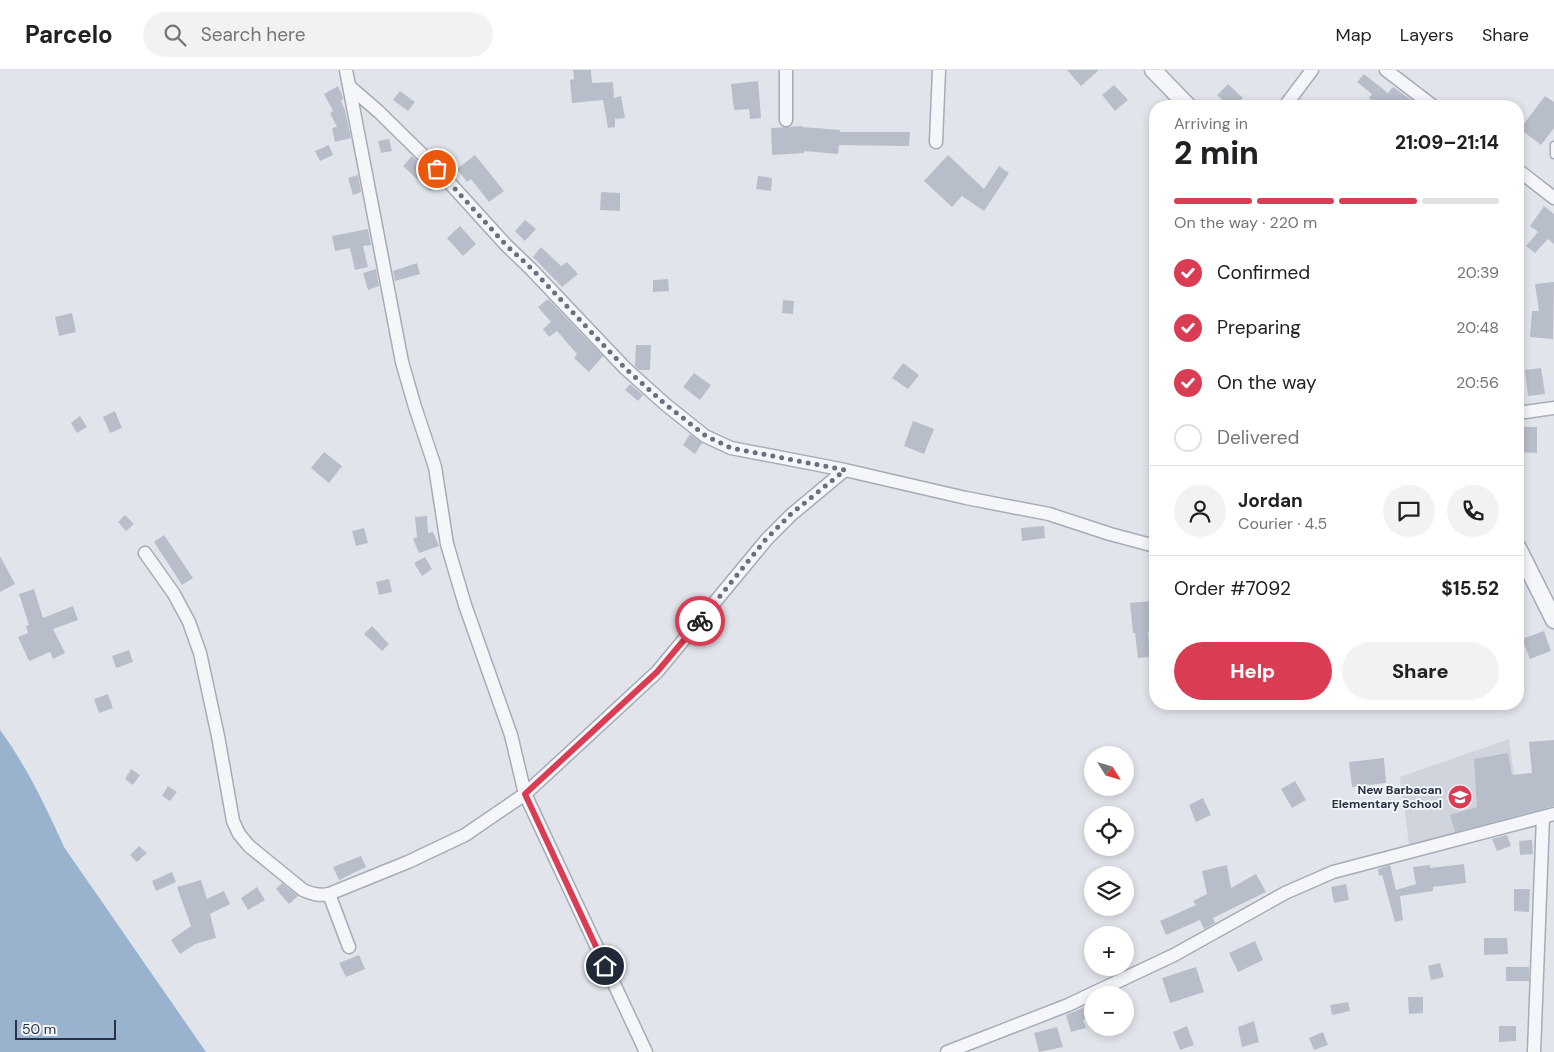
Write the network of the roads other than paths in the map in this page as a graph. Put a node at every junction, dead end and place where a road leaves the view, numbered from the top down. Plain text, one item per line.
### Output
1 (346, 70) edge
2 (786, 70) edge
3 (939, 70) edge
4 (1153, 70) edge
5 (1312, 70) edge
6 (1386, 70) edge
7 (349, 86) junction
8 (1182, 100) edge
9 (1290, 100) edge
10 (1425, 100) edge
11 (786, 120) dead end
12 (936, 142) dead end
13 (1554, 144) edge
14 (1554, 155) edge
15 (1524, 175) edge
16 (1554, 198) edge
17 (1554, 408) edge
18 (1524, 411) edge
19 (845, 470) junction
20 (1149, 544) edge
21 (145, 553) dead end
22 (1524, 560) edge
23 (1554, 620) edge
24 (525, 794) junction
25 (1549, 816) edge
26 (329, 894) junction
27 (349, 947) dead end
28 (646, 1052) edge
29 (946, 1052) edge
30 (1534, 1052) edge

1 - 7 street
2 - 11 street
3 - 12 street
4 - 8 street
5 - 9 street
6 - 10 street
7 - 19 street
7 - 24 street
13 - 14 lane
15 - 16 street
17 - 18 street
19 - 20 street
19 - 24 street
21 - 26 street
22 - 23 street
24 - 26 street
24 - 28 street
25 - 29 street
25 - 30 street
26 - 27 street

